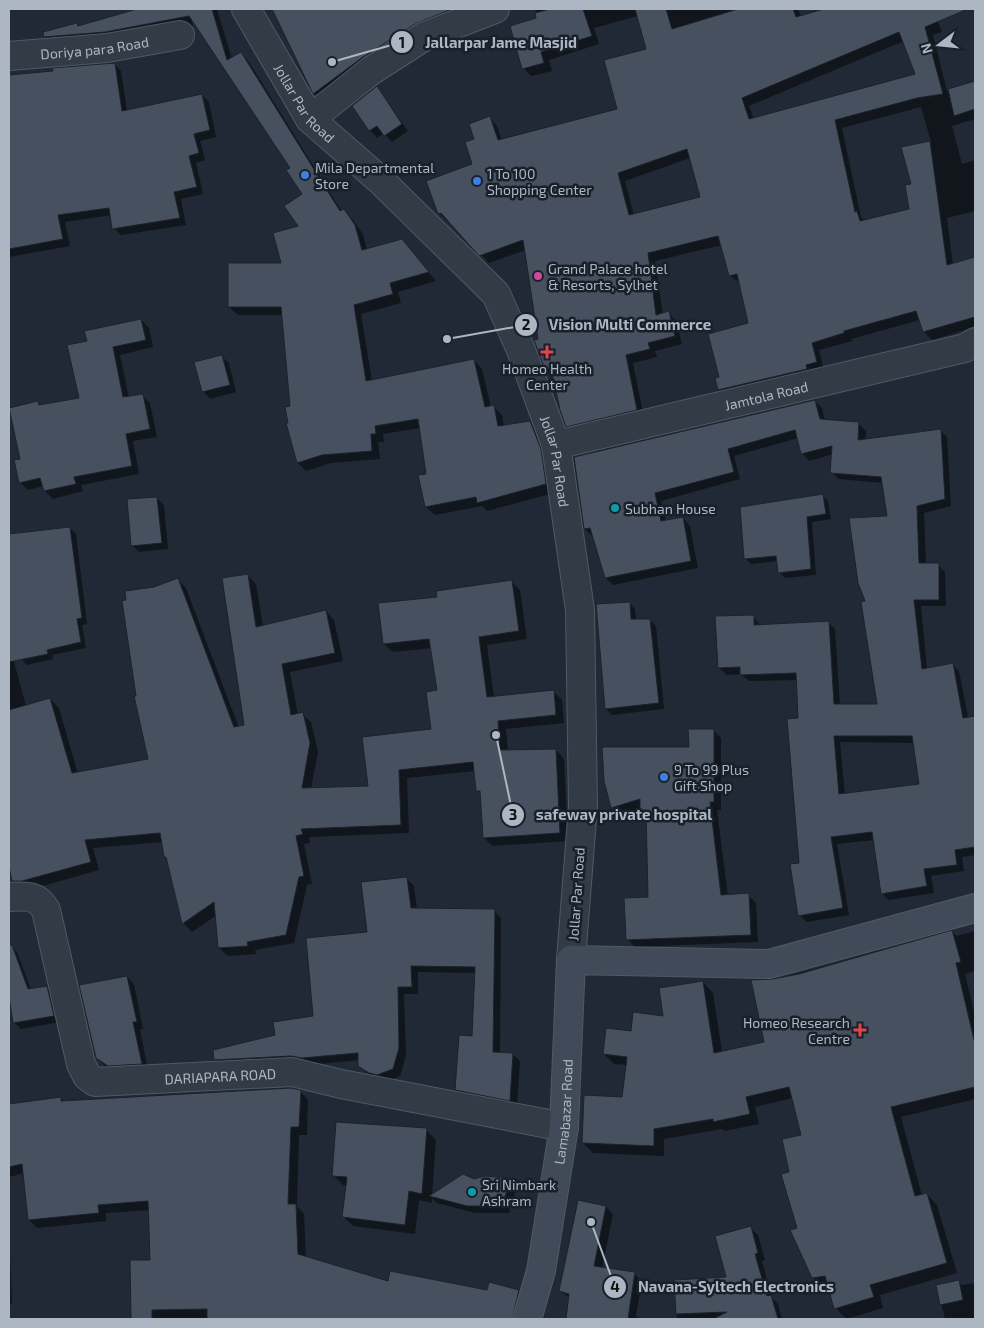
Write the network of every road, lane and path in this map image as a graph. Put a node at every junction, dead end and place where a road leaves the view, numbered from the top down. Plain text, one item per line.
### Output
1 (246, 9) edge
2 (495, 9) edge
3 (180, 35) dead end
4 (9, 56) edge
5 (310, 119) junction
6 (975, 342) edge
7 (556, 446) junction
8 (9, 896) edge
9 (975, 910) edge
10 (571, 960) junction
11 (564, 1127) junction
12 (527, 1319) edge

1 - 5 street, Jollar Par Road
2 - 5 street
3 - 4 street, Doriya para Road
5 - 7 street, Jollar Par Road
6 - 7 street, Jamtola Road
7 - 10 street, Jollar Par Road
8 - 11 street, DARIAPARA ROAD
9 - 10 street
10 - 11 street, Lamabazar Road
11 - 12 street, Lamabazar Road

